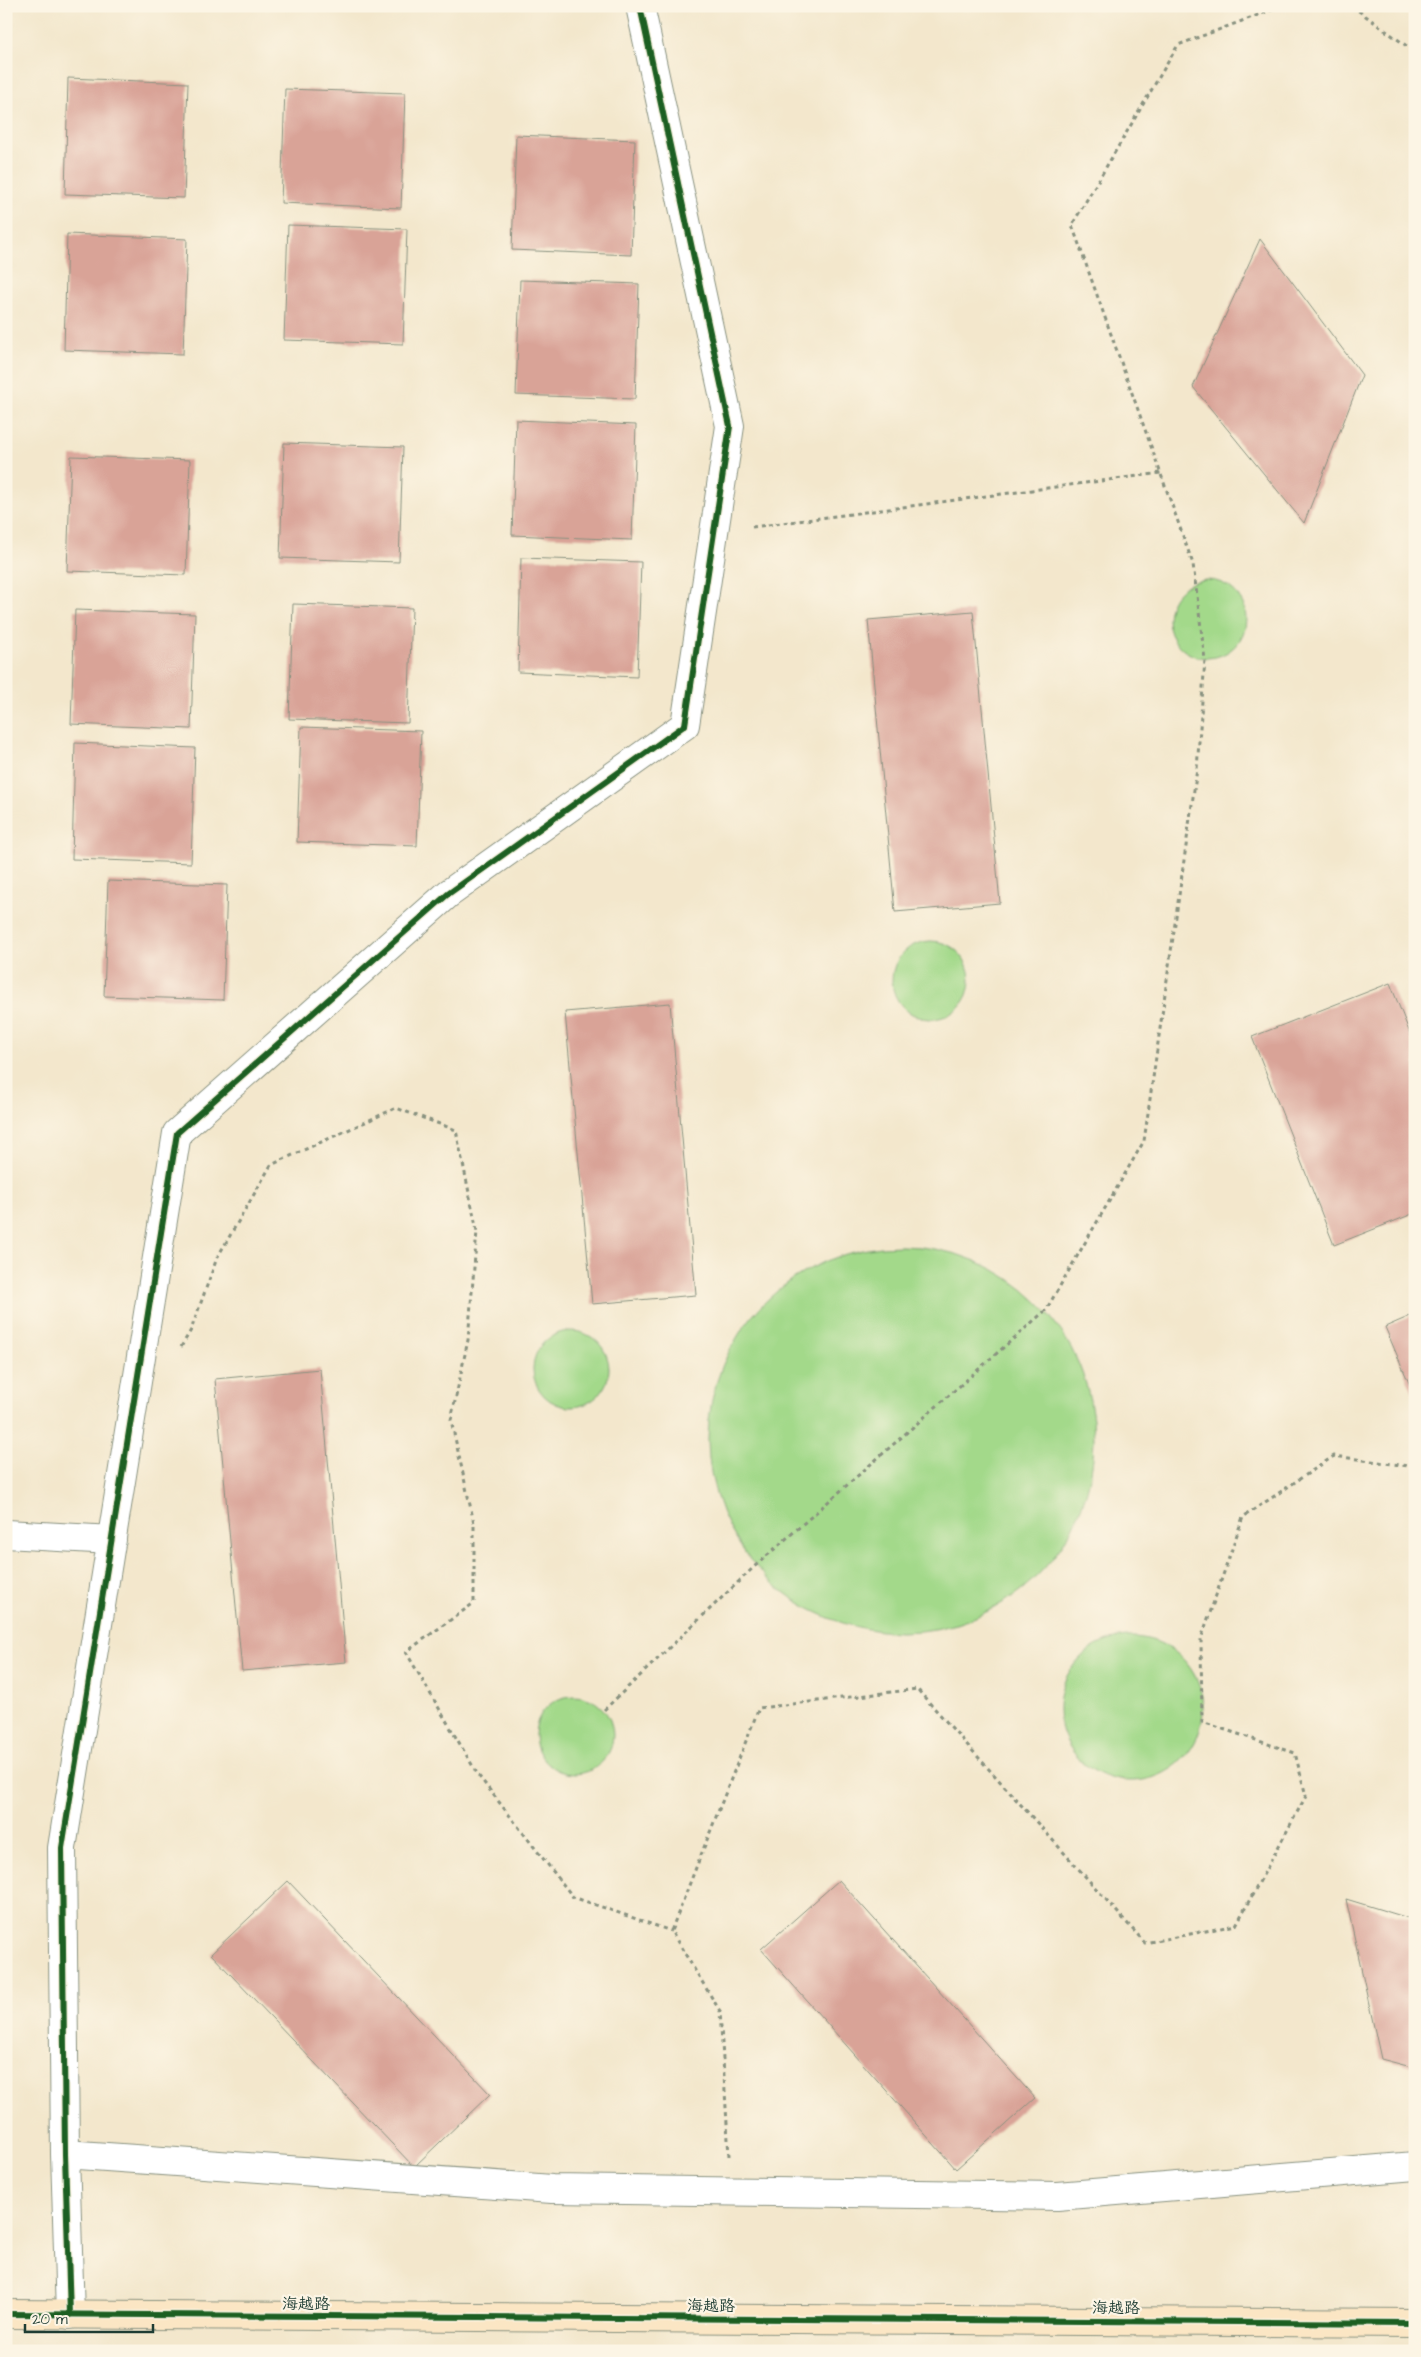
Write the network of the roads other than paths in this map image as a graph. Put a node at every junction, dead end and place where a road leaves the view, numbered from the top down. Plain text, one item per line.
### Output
1 (640, 6) edge
2 (6, 1534) edge
3 (112, 1540) junction
4 (65, 2154) junction
5 (1415, 2166) edge
6 (6, 2314) edge
7 (70, 2316) junction
8 (1415, 2323) edge

1 - 3 street
2 - 3 street
3 - 4 street
4 - 5 street
4 - 7 street
6 - 7 street, 海越路
7 - 8 street, 海越路

